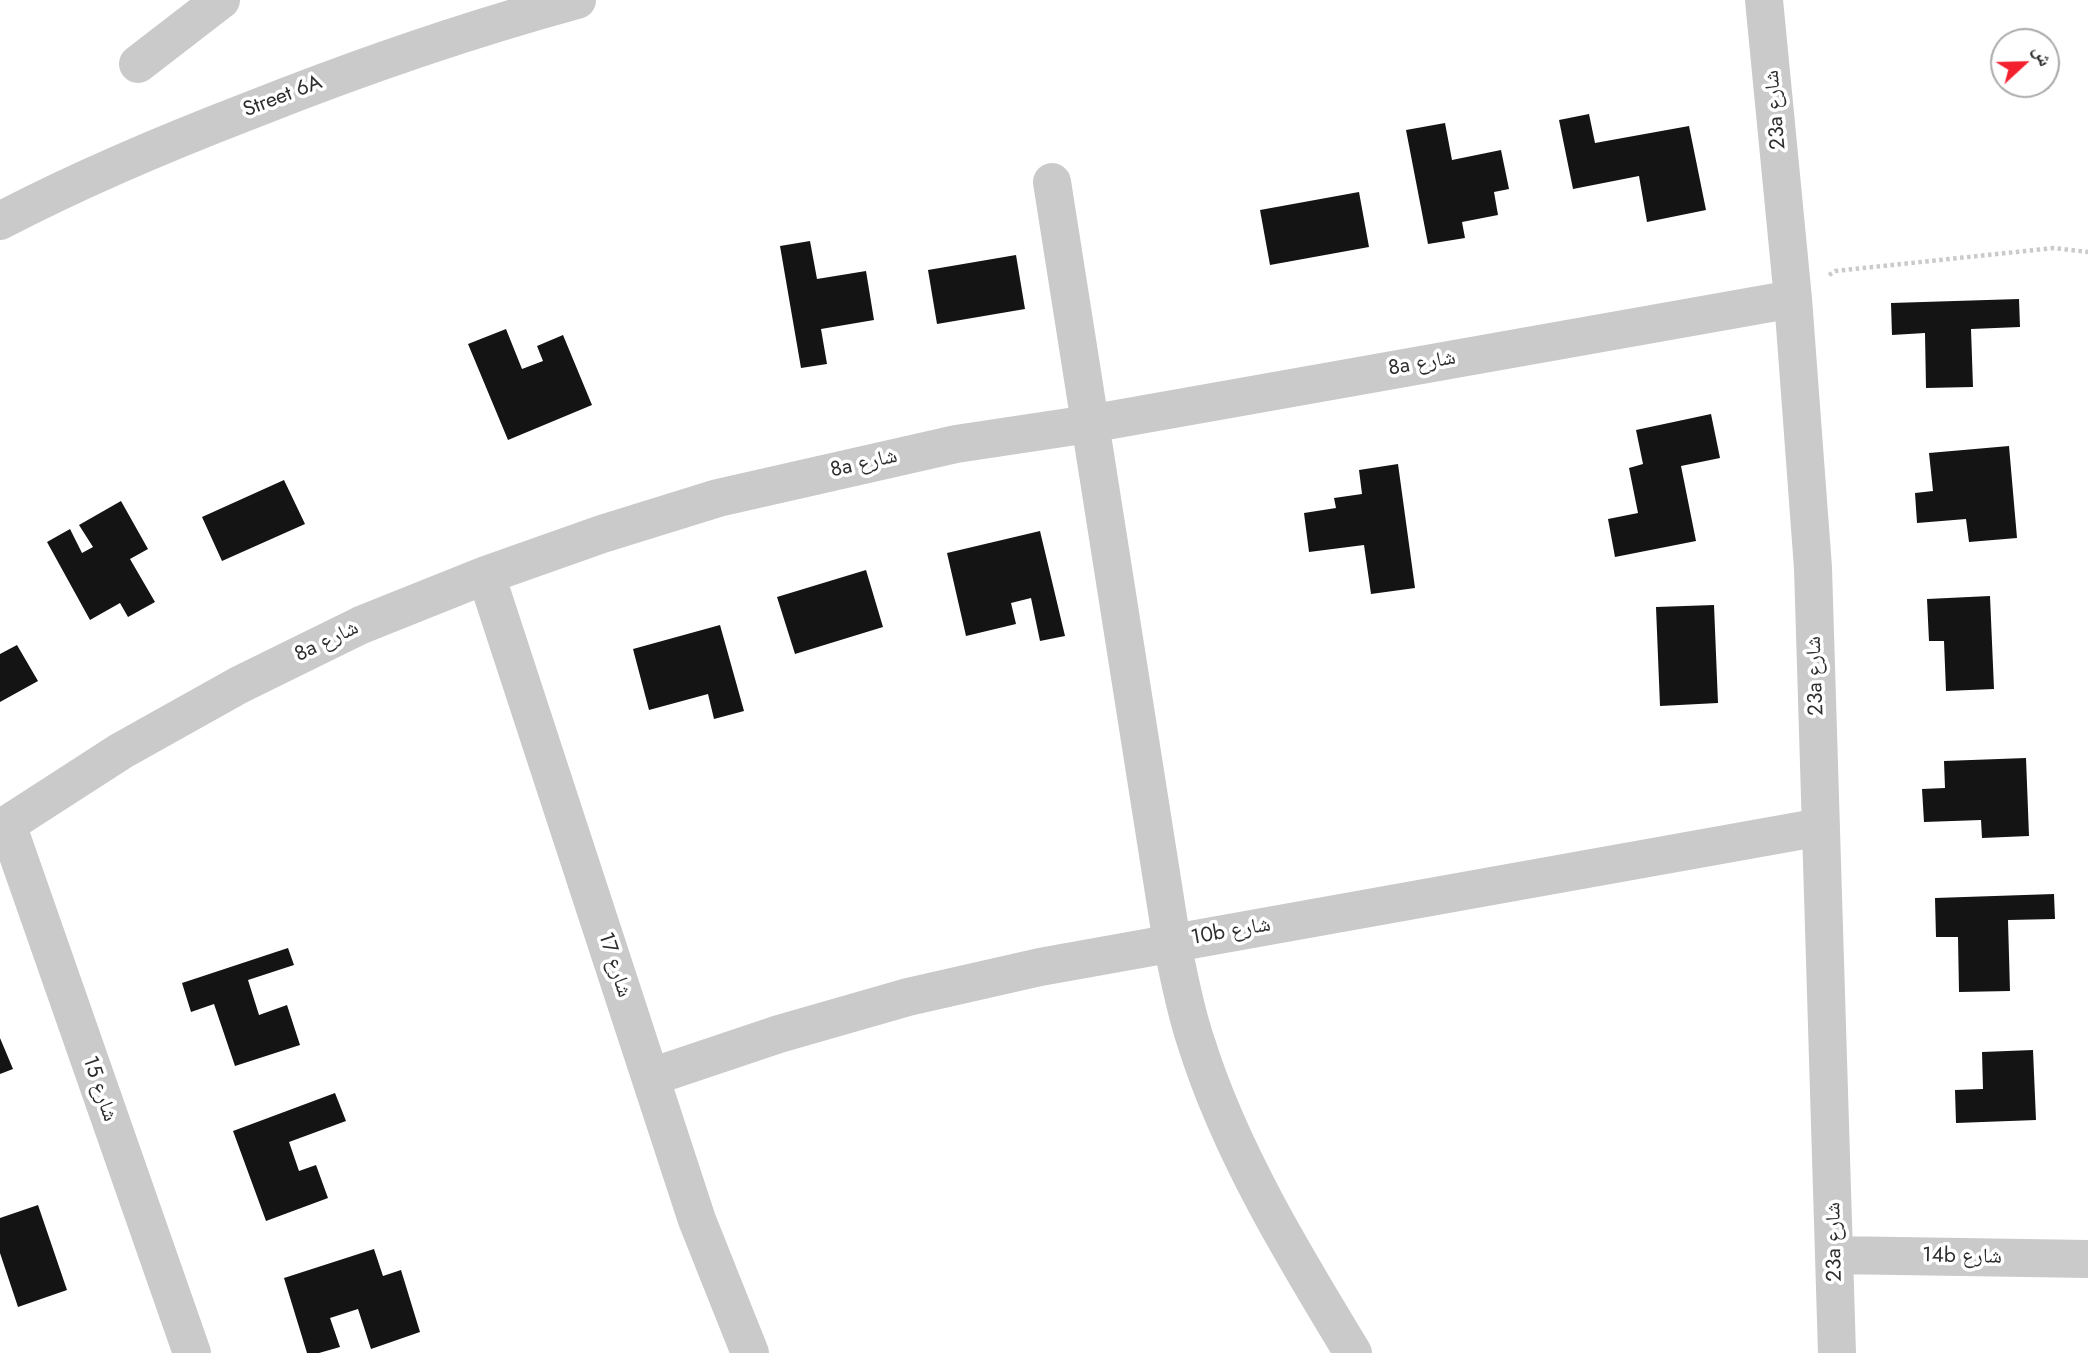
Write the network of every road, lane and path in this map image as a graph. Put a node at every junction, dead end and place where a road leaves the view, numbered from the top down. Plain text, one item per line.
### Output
1 (221, 0) edge
2 (577, 0) edge
3 (1765, 0) edge
4 (138, 64) dead end
5 (1052, 182) dead end
6 (0, 221) edge
7 (2088, 251) edge
8 (1793, 299) junction
9 (1089, 424) junction
10 (486, 575) junction
11 (3, 827) edge
12 (1821, 827) junction
13 (1172, 943) junction
14 (651, 1077) junction
15 (1835, 1255) junction
16 (2088, 1259) edge
17 (192, 1353) edge
18 (750, 1353) edge
19 (1353, 1353) edge
20 (1837, 1353) edge

1 - 4 street
2 - 6 street, Street 6A
3 - 8 street, 23a شارع
5 - 9 street
7 - 8 path
8 - 9 street, 8a شارع
8 - 12 street, 23a شارع
9 - 10 street, 8a شارع
9 - 13 street
10 - 11 street, 8a شارع
10 - 14 street, شارع 17
11 - 17 street, شارع 15
12 - 13 street, 10b شارع
12 - 15 street, 23a شارع
13 - 14 street, 10b شارع
13 - 19 street
14 - 18 street, شارع 17
15 - 16 street, 14b شارع
15 - 20 street, 23a شارع

